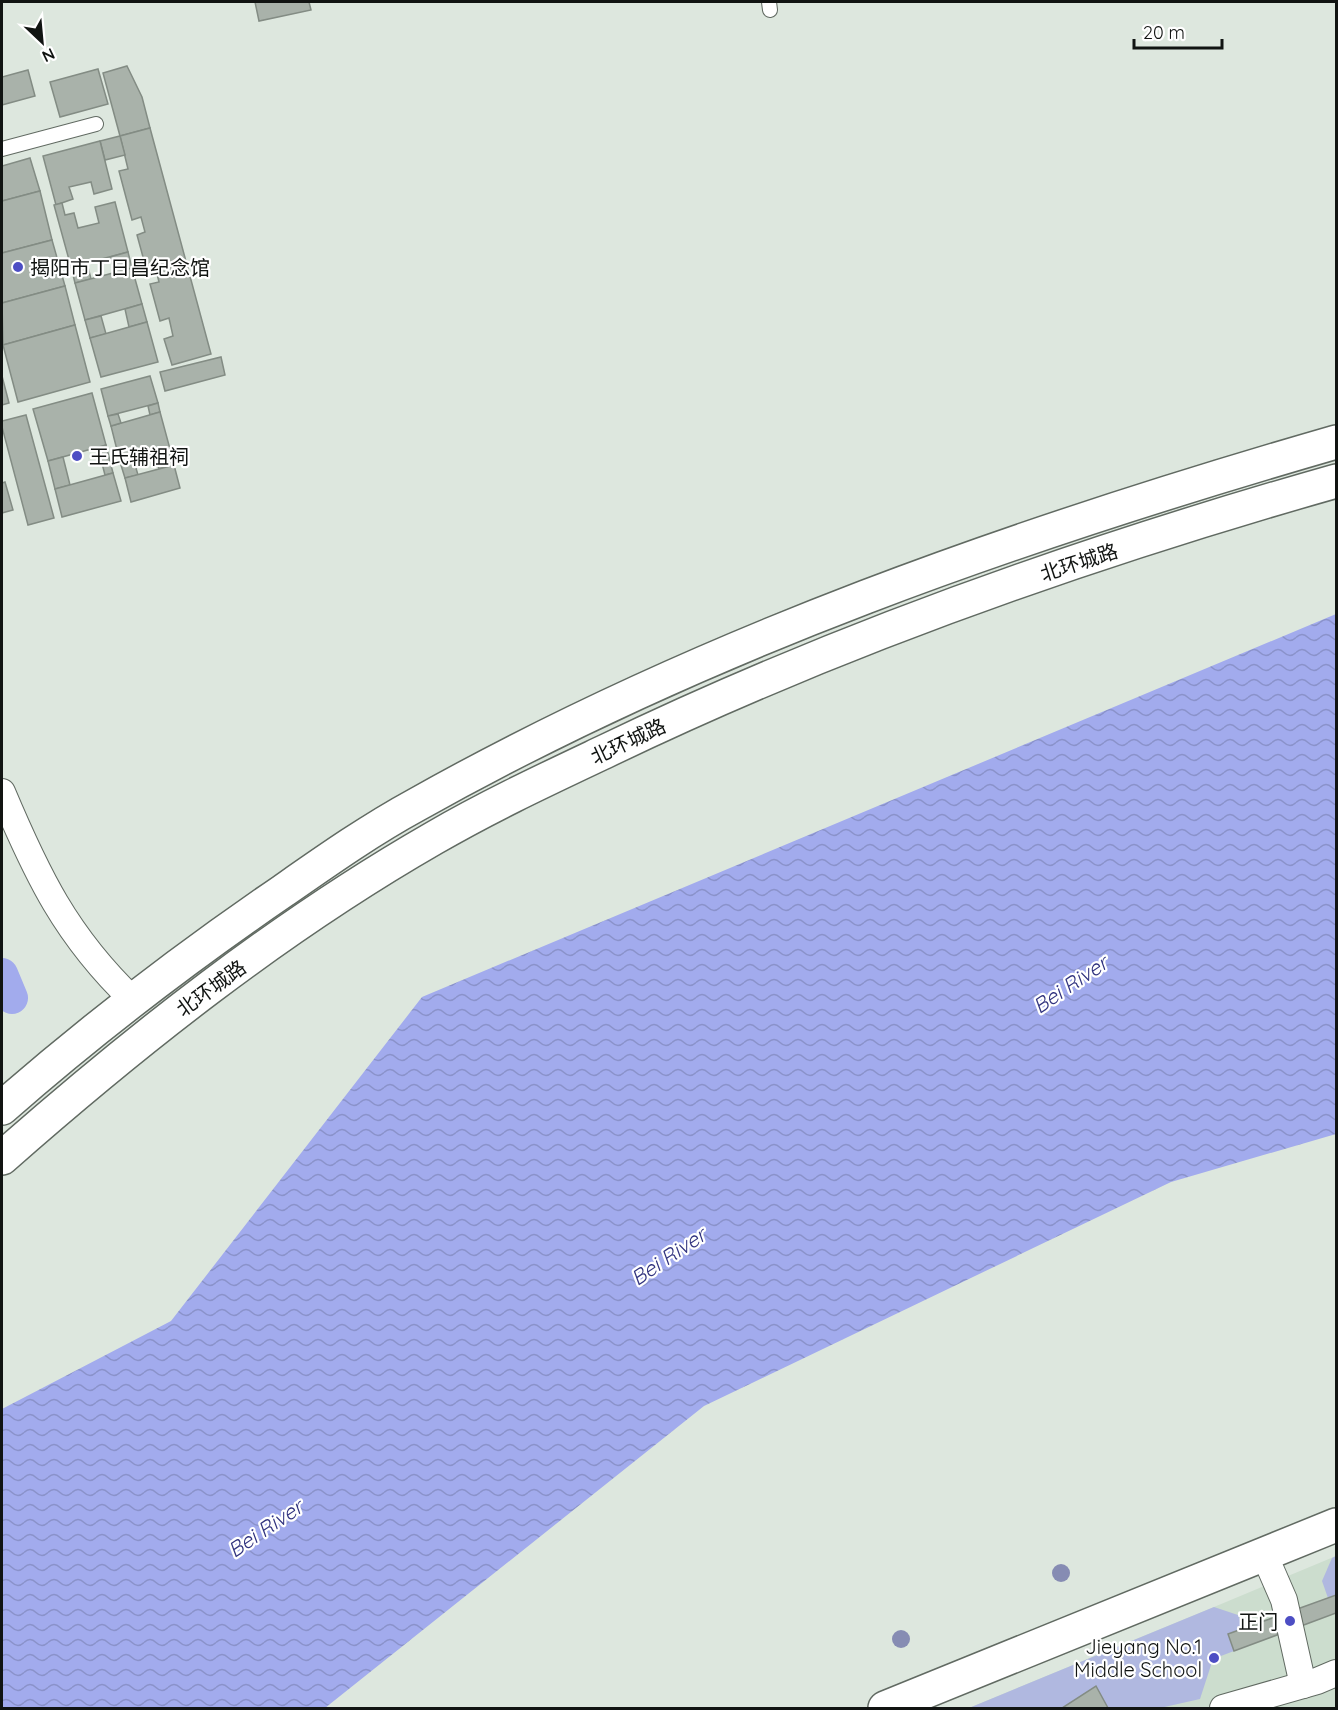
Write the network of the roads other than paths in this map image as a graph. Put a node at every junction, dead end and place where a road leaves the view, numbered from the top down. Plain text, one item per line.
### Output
1 (96, 124) dead end
2 (2, 149) edge
3 (1336, 442) edge
4 (1336, 481) edge
5 (2, 792) edge
6 (133, 1000) junction
7 (2, 1108) edge
8 (2, 1158) edge
9 (1336, 1525) edge
10 (1264, 1554) junction
11 (1336, 1673) edge
12 (1303, 1685) junction
13 (885, 1708) edge
14 (1223, 1708) edge

1 - 2 lane
3 - 6 main road, 北环城路
4 - 8 main road, 北环城路
5 - 6 street
6 - 7 main road, 北环城路
9 - 10 main road
10 - 12 street
10 - 13 main road
11 - 12 street
12 - 14 street

